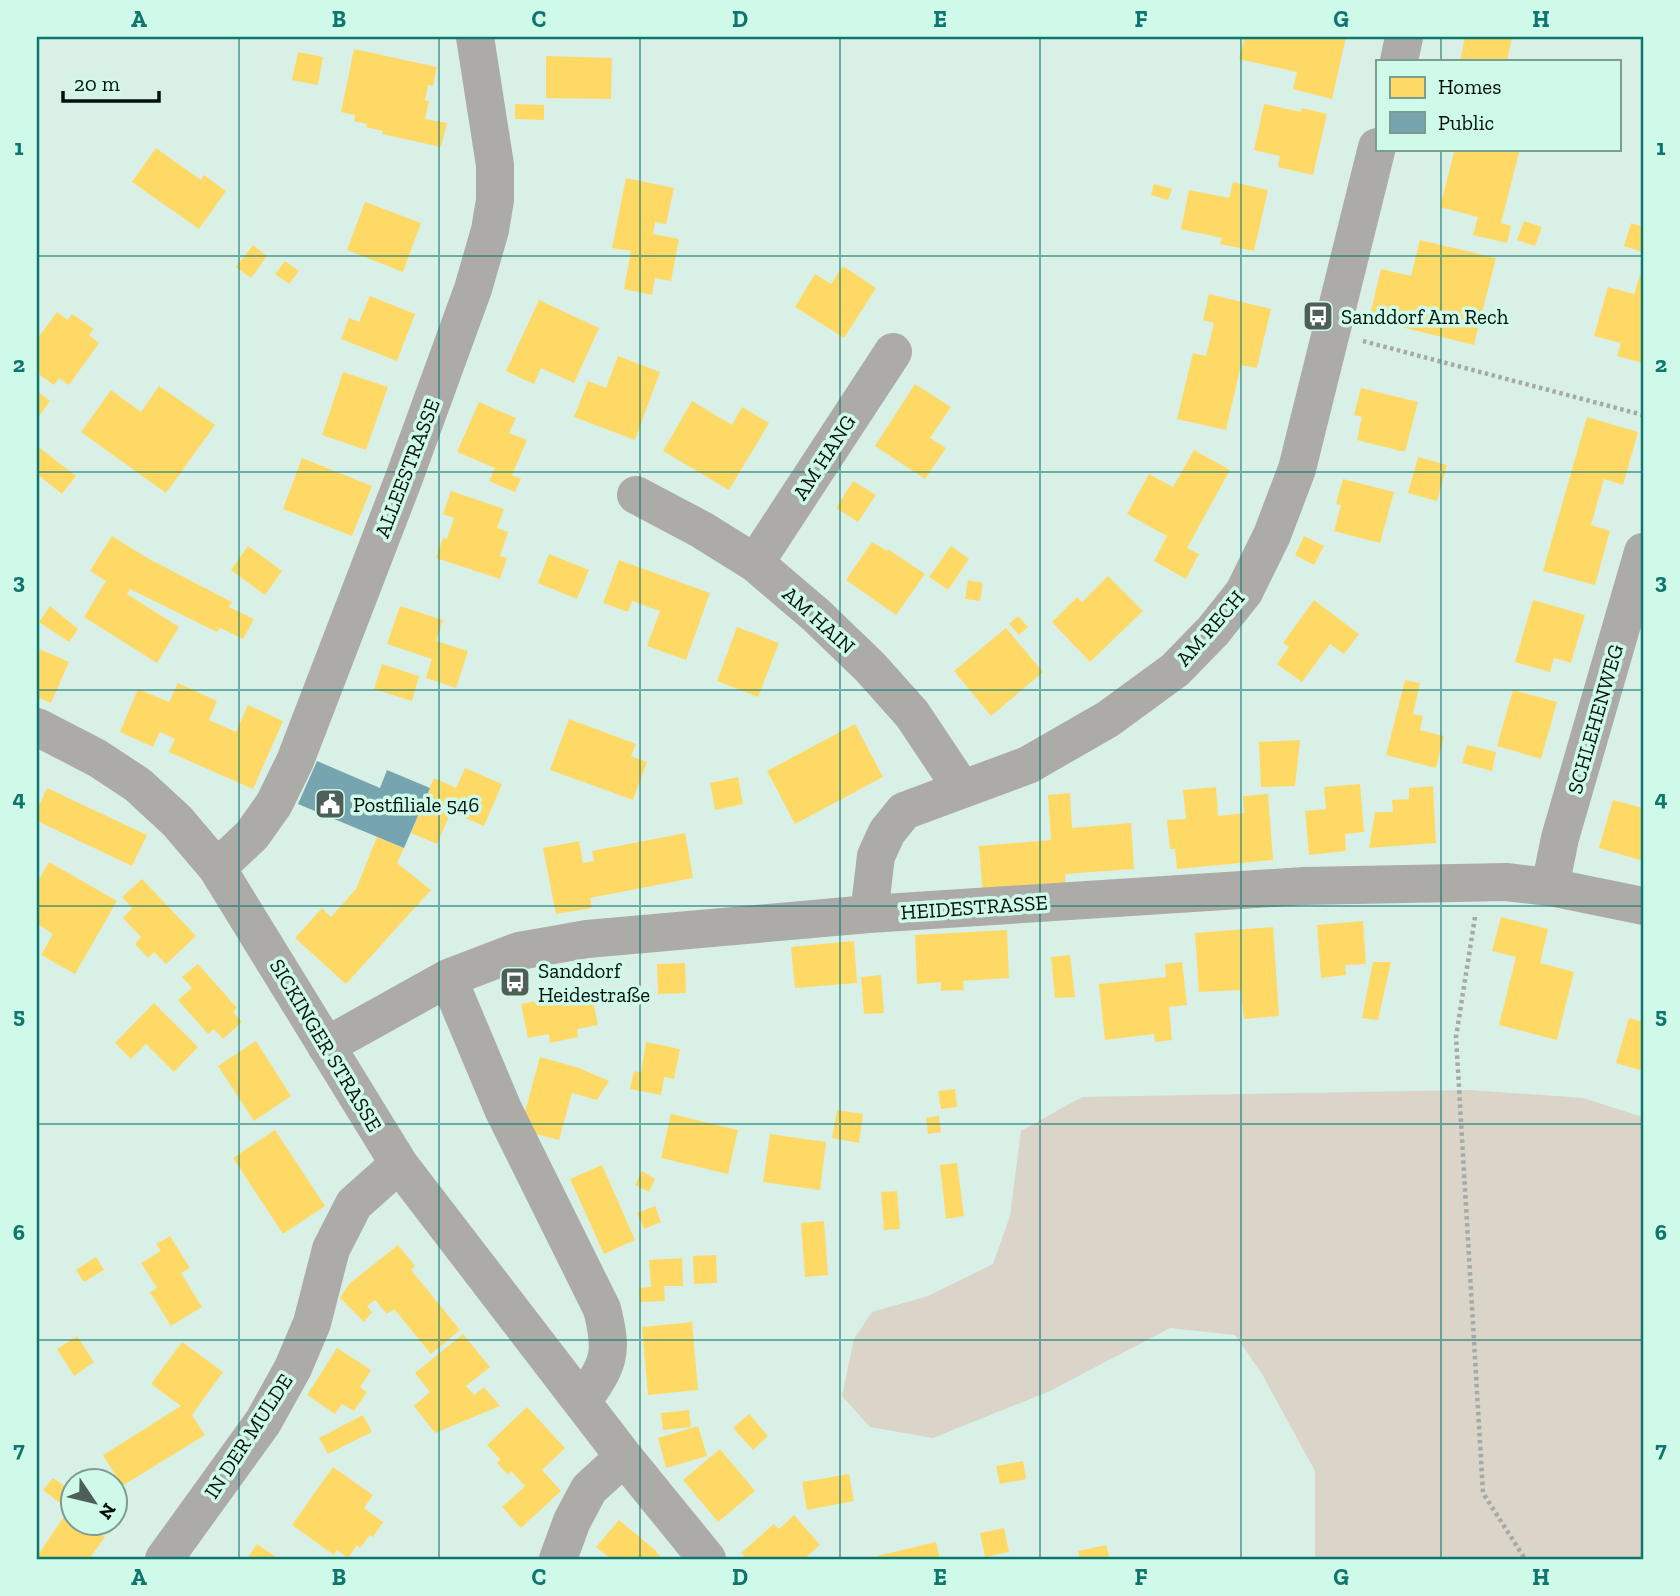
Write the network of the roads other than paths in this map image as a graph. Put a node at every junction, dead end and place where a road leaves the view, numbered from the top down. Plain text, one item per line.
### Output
1 (475, 37) edge
2 (1404, 37) edge
3 (1398, 60) edge
4 (1376, 150) edge
5 (893, 352) dead end
6 (636, 495) dead end
7 (1643, 552) edge
8 (755, 562) junction
9 (1637, 593) edge
10 (37, 727) edge
11 (962, 789) junction
12 (217, 868) junction
13 (1550, 887) junction
14 (1643, 906) edge
15 (869, 914) junction
16 (448, 978) junction
17 (326, 1046) junction
18 (399, 1164) junction
19 (582, 1402) junction
20 (624, 1457) junction
21 (164, 1559) edge
22 (558, 1559) edge
23 (707, 1559) edge

1 - 12 street, ALLEESTRASSE
2 - 3 street
4 - 11 street, AM RECH
5 - 8 street, AM HANG
6 - 8 street, AM HAIN
7 - 9 street, SCHLEHENWEG
8 - 11 street, AM HAIN
9 - 13 street, SCHLEHENWEG
10 - 12 street, SICKINGER STRASSE
11 - 15 street, AM RECH
12 - 17 street, SICKINGER STRASSE
13 - 14 street, HEIDESTRASSE
13 - 15 street, HEIDESTRASSE
15 - 16 street, HEIDESTRASSE
16 - 17 street, HEIDESTRASSE
16 - 19 street
17 - 18 street, SICKINGER STRASSE
18 - 19 street, SICKINGER STRASSE
18 - 21 street, IN DER MULDE
19 - 20 street, SICKINGER STRASSE
20 - 22 street
20 - 23 street, SICKINGER STRASSE

